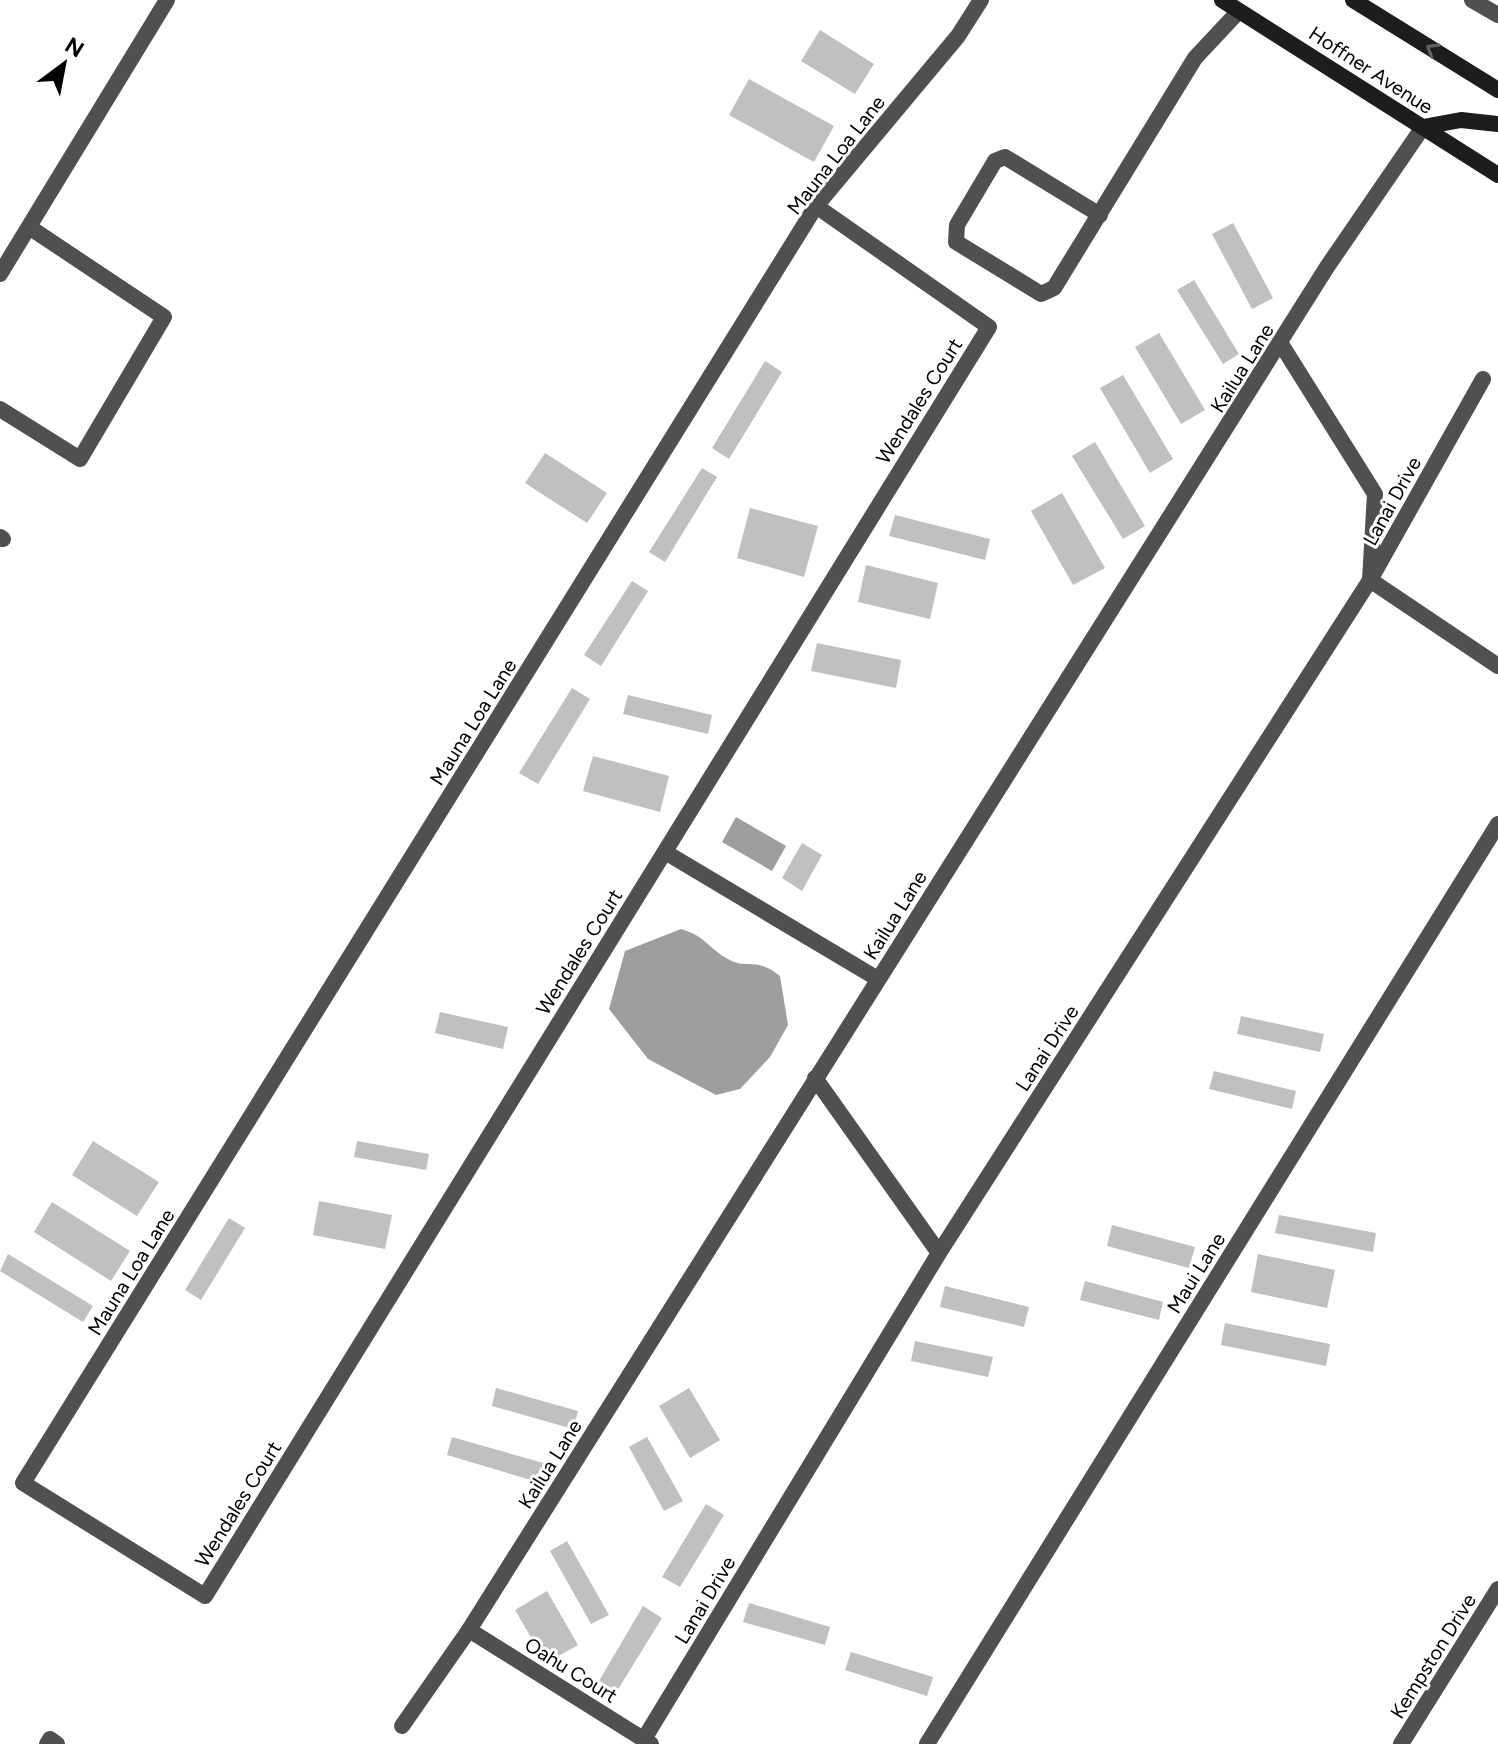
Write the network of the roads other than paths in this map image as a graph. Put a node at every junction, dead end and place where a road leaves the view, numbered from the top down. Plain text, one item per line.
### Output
1 (167, 0) edge
2 (981, 0) edge
3 (1222, 0) edge
4 (1353, 0) edge
5 (1472, 0) edge
6 (1239, 11) junction
7 (1498, 15) edge
8 (1497, 87) edge
9 (1498, 124) edge
10 (1423, 127) junction
11 (1498, 175) edge
12 (816, 206) junction
13 (1100, 215) junction
14 (29, 227) junction
15 (0, 274) edge
16 (1281, 344) junction
17 (1483, 379) dead end
18 (0, 409) edge
19 (1370, 580) junction
20 (1498, 666) edge
21 (1498, 824) edge
22 (665, 852) junction
23 (878, 979) junction
24 (815, 1078) junction
25 (939, 1253) junction
26 (23, 1483) joint
27 (1498, 1589) edge
28 (469, 1630) junction
29 (402, 1726) dead end
30 (647, 1742) edge
31 (47, 1744) edge
32 (57, 1744) edge
33 (927, 1744) edge
34 (1401, 1744) edge

1 - 14 street
2 - 12 street, Mauna Loa Lane
3 - 6 main road, Hoffner Avenue
8 -> 4 main road
5 - 7 street
6 - 10 main road, Hoffner Avenue
6 - 13 street
9 - 10 main road
10 - 11 main road, Hoffner Avenue
10 - 16 street, Kailua Lane
12 - 22 street, Wendales Court
12 - 26 street, Mauna Loa Lane
13 - 13 street
14 - 15 street
14 - 18 street
16 - 19 street
16 - 23 street, Kailua Lane
17 - 19 street, Lanai Drive
19 - 20 street
19 - 25 street, Lanai Drive
21 - 33 street, Maui Lane
22 - 23 street
22 - 26 street, Wendales Court
23 - 24 street, Kailua Lane
24 - 25 street
24 - 28 street, Kailua Lane
25 - 30 street, Lanai Drive
27 - 34 street, Kempston Drive
28 - 29 street, Kailua Lane
28 - 30 street, Oahu Court
31 - 32 street

